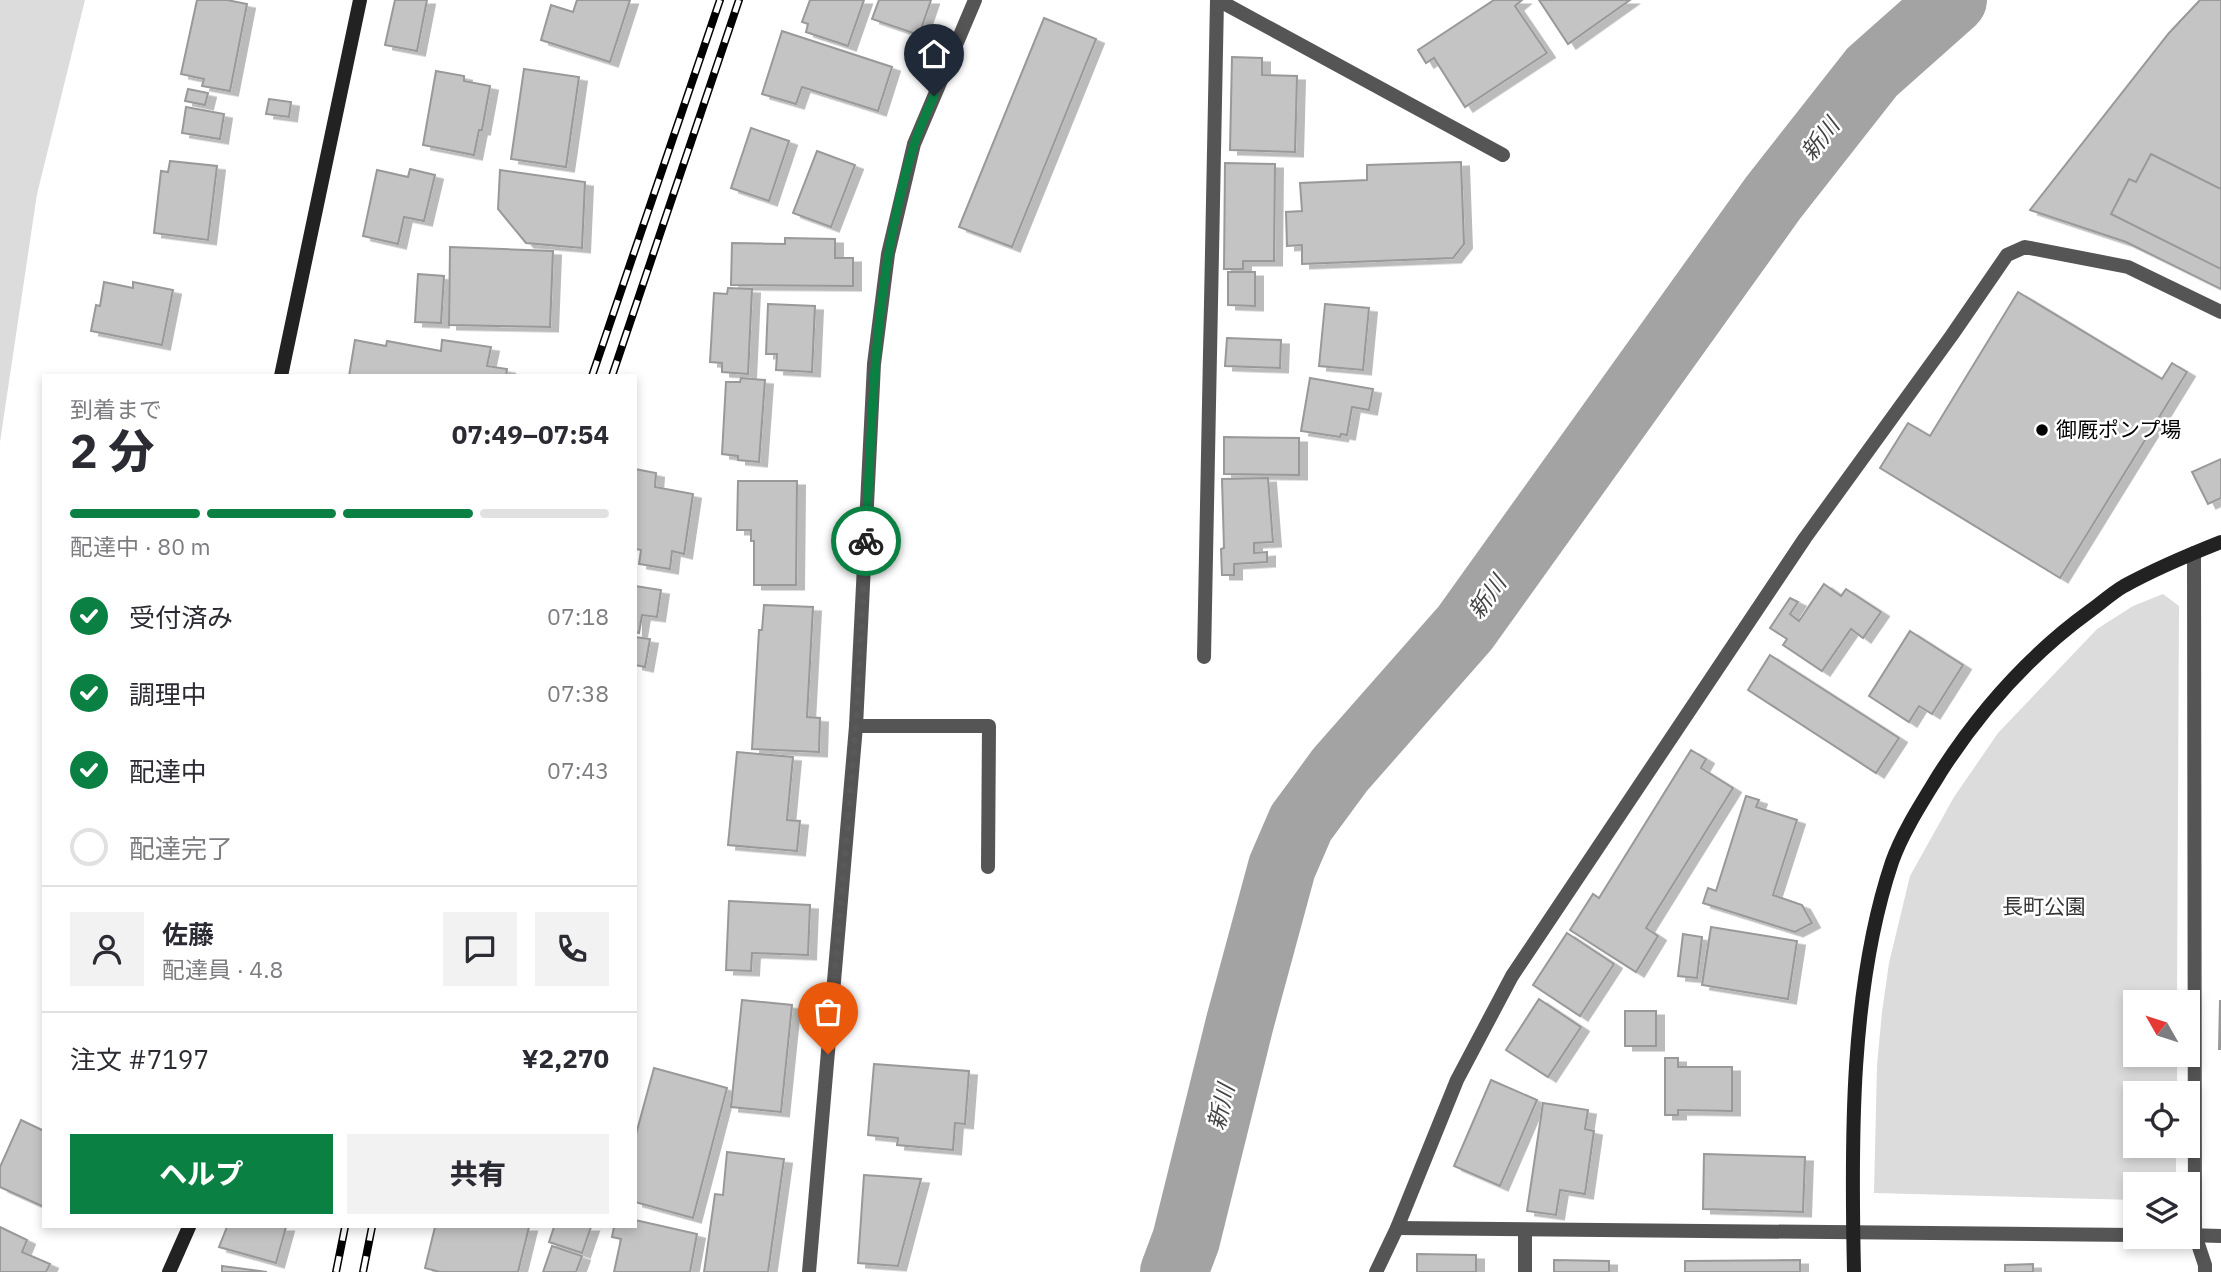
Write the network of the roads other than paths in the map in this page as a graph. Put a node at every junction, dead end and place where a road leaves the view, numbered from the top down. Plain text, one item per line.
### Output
1 (360, 0) edge
2 (975, 0) edge
3 (1217, 0) edge
4 (1503, 155) dead end
5 (2221, 312) edge
6 (281, 374) edge
7 (2221, 542) edge
8 (2194, 553) junction
9 (1204, 657) dead end
10 (856, 726) junction
11 (988, 867) dead end
12 (2191, 1172) edge
13 (189, 1228) edge
14 (1397, 1228) junction
15 (1525, 1230) junction
16 (1853, 1233) junction
17 (2123, 1235) edge
18 (2200, 1235) edge
19 (2221, 1236) edge
20 (2197, 1249) edge
21 (169, 1272) edge
22 (809, 1272) edge
23 (1376, 1272) edge
24 (1525, 1272) edge
25 (1853, 1272) edge
26 (2205, 1272) edge

1 - 6 street
2 - 10 street
3 - 4 street
3 - 9 street
5 - 14 street
7 - 8 street
8 - 12 street
8 - 16 street
10 - 11 street
10 - 22 street
13 - 21 street
14 - 15 street
14 - 23 street
15 - 16 street
15 - 24 street
16 - 17 street
16 - 25 street
18 - 19 street
20 - 26 street

